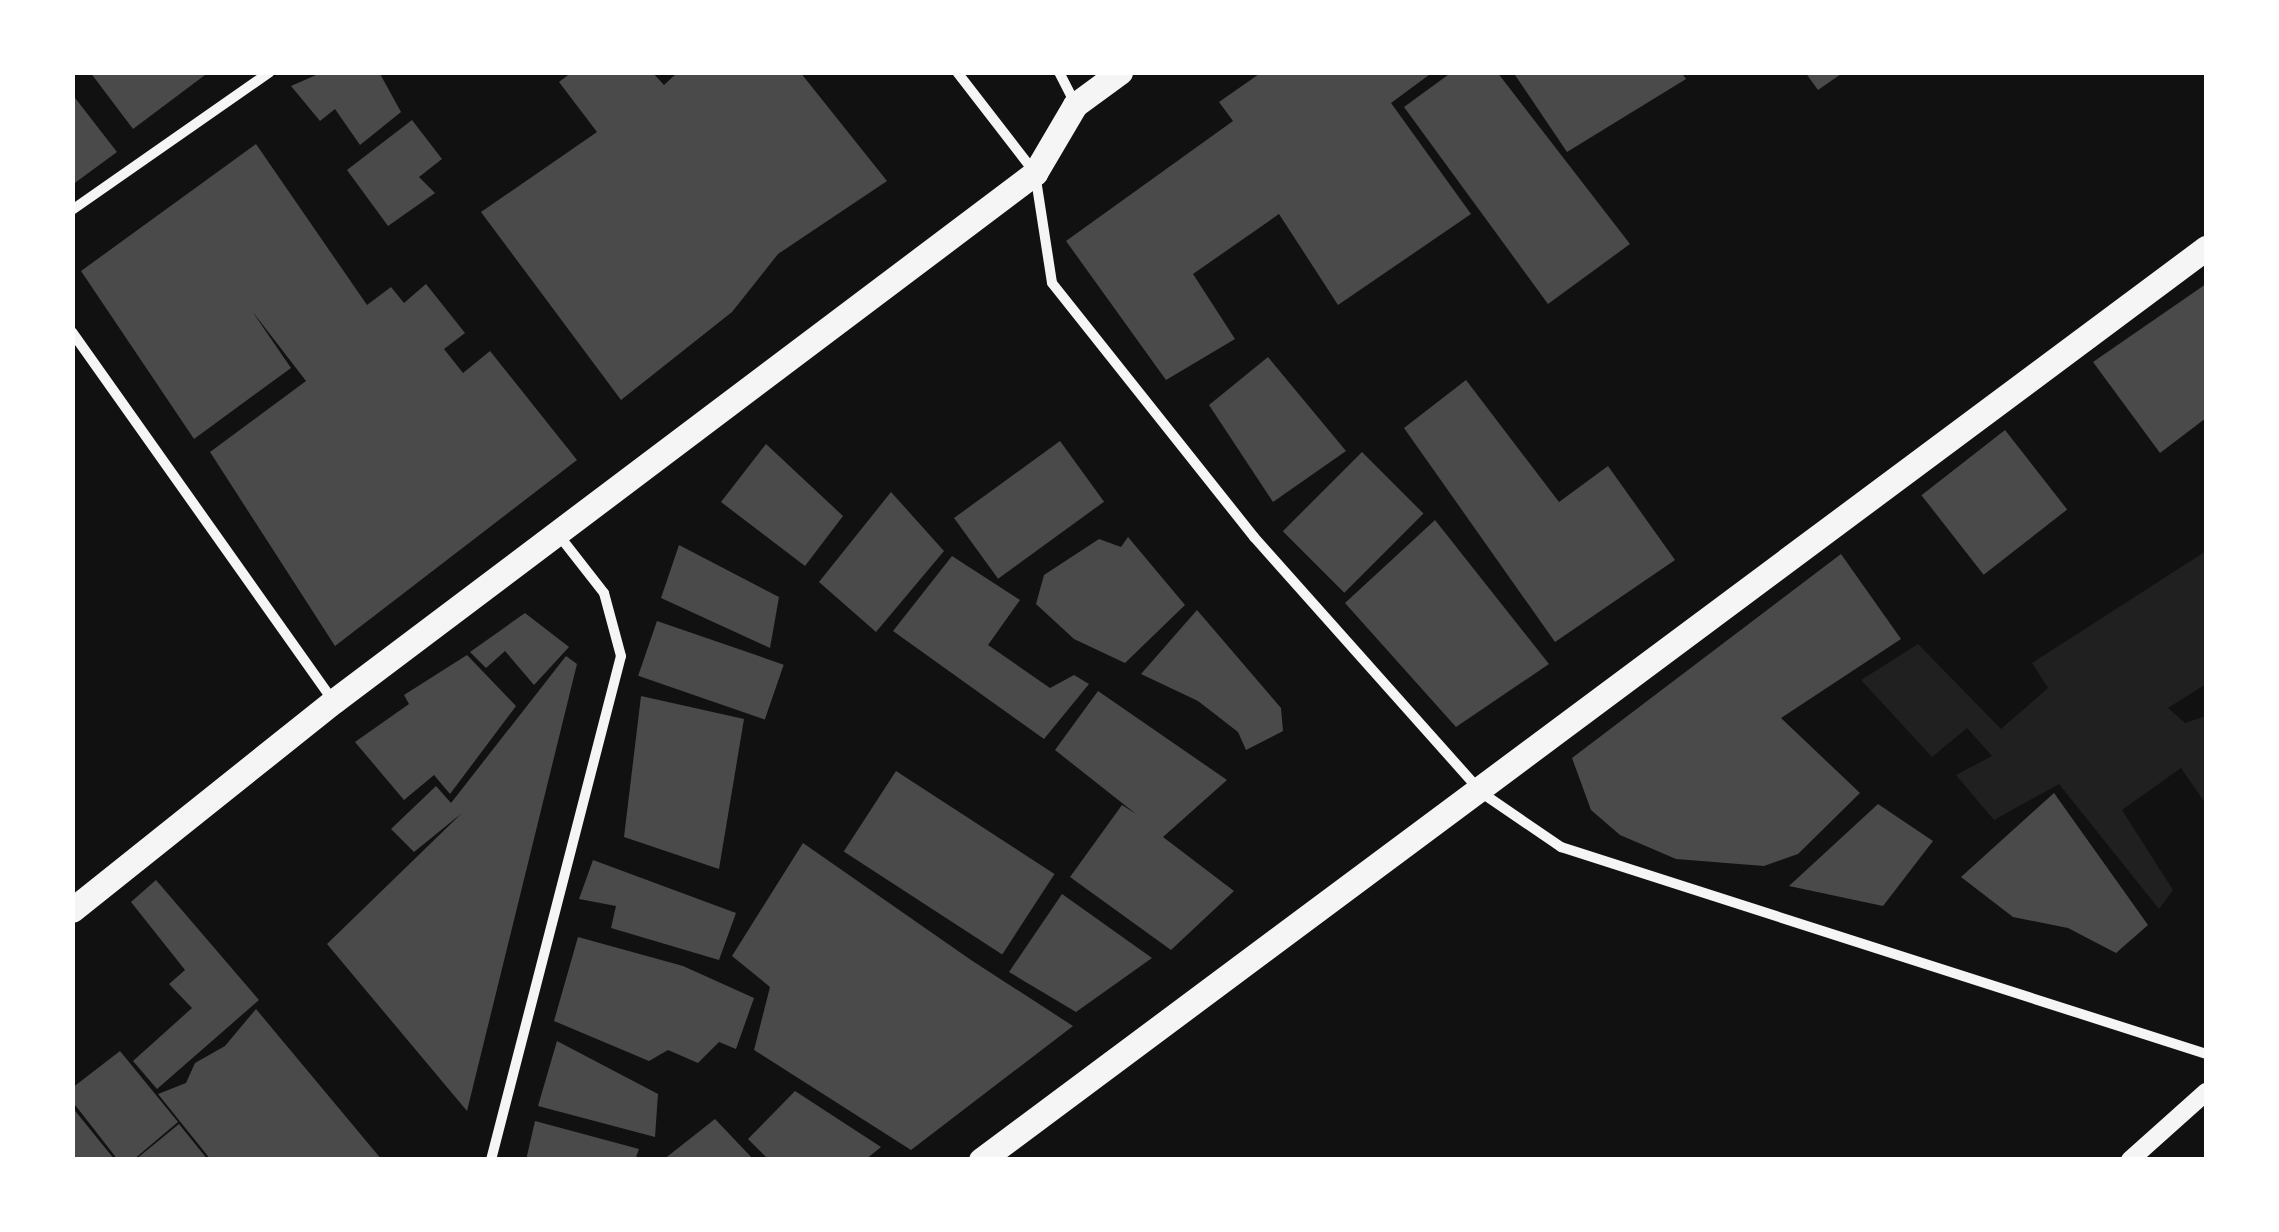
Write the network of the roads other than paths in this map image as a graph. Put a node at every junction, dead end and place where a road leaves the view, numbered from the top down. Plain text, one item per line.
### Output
1 (270, 72) edge
2 (957, 72) edge
3 (1059, 72) edge
4 (1120, 72) edge
5 (1075, 105) junction
6 (1035, 173) junction
7 (72, 210) edge
8 (2206, 248) edge
9 (72, 332) edge
10 (561, 538) junction
11 (334, 700) junction
12 (1482, 794) junction
13 (72, 910) edge
14 (2206, 1054) edge
15 (2206, 1092) edge
16 (491, 1160) edge
17 (981, 1160) edge
18 (2130, 1160) edge

1 - 7 street
2 - 6 street
3 - 5 street
4 - 5 main road
5 - 6 main road
6 - 10 main road
6 - 12 street
8 - 12 main road
9 - 11 street
10 - 11 main road
10 - 16 street
11 - 13 main road
12 - 14 street
12 - 17 main road
15 - 18 street

